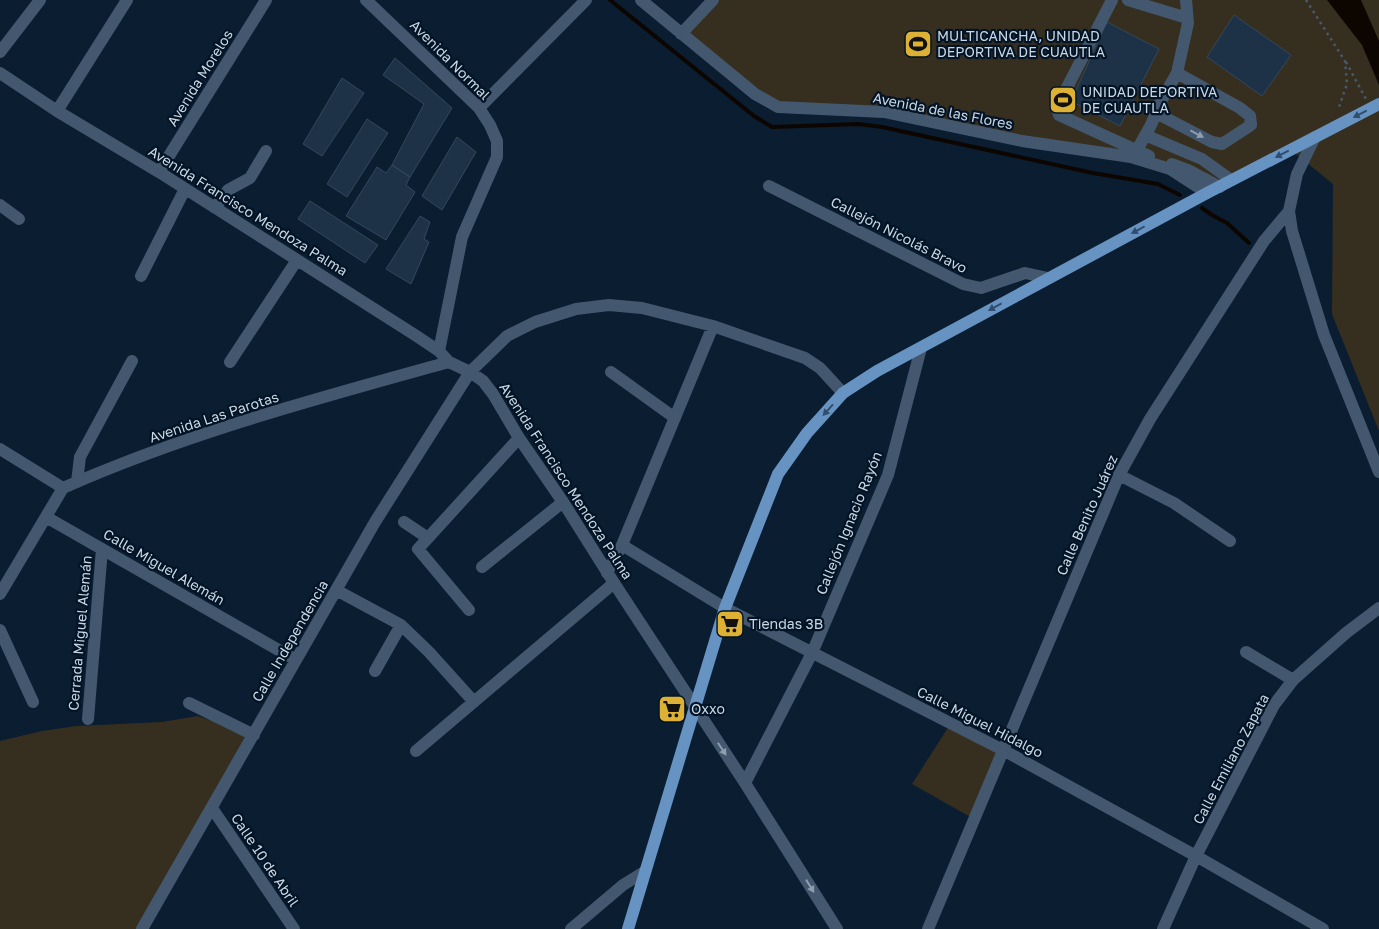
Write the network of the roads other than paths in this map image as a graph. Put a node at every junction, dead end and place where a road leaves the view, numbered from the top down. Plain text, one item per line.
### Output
1 (40, 0) edge
2 (127, 0) edge
3 (266, 0) edge
4 (586, 0) edge
5 (641, 0) edge
6 (713, 0) edge
7 (1112, 0) edge
8 (1128, 0) edge
9 (1186, 0) edge
10 (375, 2) edge
11 (1187, 18) junction
12 (681, 34) junction
13 (0, 52) edge
14 (0, 73) edge
15 (1177, 73) junction
16 (1379, 104) edge
17 (479, 108) junction
18 (57, 111) junction
19 (1156, 113) junction
20 (1145, 135) junction
21 (1315, 138) junction
22 (1136, 150) junction
23 (266, 152) dead end
24 (159, 172) junction
25 (1231, 180) junction
26 (769, 186) dead end
27 (1220, 187) junction
28 (185, 189) junction
29 (1207, 193) junction
30 (0, 205) edge
31 (215, 208) junction
32 (1289, 211) junction
33 (19, 218) dead end
34 (297, 260) junction
35 (141, 276) dead end
36 (1048, 278) junction
37 (713, 326) junction
38 (921, 348) junction
39 (439, 352) junction
40 (132, 361) dead end
41 (230, 362) dead end
42 (448, 362) junction
43 (470, 372) junction
44 (611, 372) dead end
45 (843, 393) junction
46 (675, 418) junction
47 (519, 438) junction
48 (0, 449) edge
49 (1379, 472) edge
50 (1118, 475) junction
51 (77, 482) junction
52 (63, 488) junction
53 (563, 502) junction
54 (46, 517) junction
55 (404, 522) dead end
56 (428, 538) junction
57 (1230, 541) dead end
58 (622, 545) junction
59 (102, 549) junction
60 (482, 567) dead end
61 (610, 578) junction
62 (336, 590) junction
63 (0, 594) edge
64 (725, 608) junction
65 (1379, 608) edge
66 (469, 610) dead end
67 (401, 625) junction
68 (0, 630) edge
69 (1246, 652) dead end
70 (812, 653) junction
71 (296, 660) junction
72 (375, 671) dead end
73 (1293, 680) junction
74 (33, 702) dead end
75 (474, 702) junction
76 (189, 703) dead end
77 (696, 708) junction
78 (88, 719) dead end
79 (254, 735) junction
80 (1003, 750) junction
81 (416, 751) dead end
82 (745, 783) junction
83 (212, 808) junction
84 (1196, 856) junction
85 (644, 872) junction
86 (142, 929) edge
87 (294, 929) edge
88 (571, 929) edge
89 (628, 929) edge
90 (837, 929) edge
91 (928, 929) edge
92 (1163, 929) edge
93 (1322, 929) edge

1 - 13 street
2 - 18 street
3 - 24 street, Avenida Morelos
4 - 17 street
5 - 12 street, Avenida de las Flores
6 - 12 street
7 - 22 street
8 - 11 street
9 - 11 street
10 - 17 street, Avenida Normal
11 - 15 street
12 - 29 street, Avenida de las Flores
14 - 18 street, Avenida Francisco Mendoza Palma
15 - 19 street
19 -> 15 street
16 -> 21 main road
17 - 39 street, Avenida Normal
18 - 24 street, Avenida Francisco Mendoza Palma
19 - 20 street
20 - 22 street
20 - 25 street
21 -> 25 main road
21 - 32 street, Calle Benito Juárez
22 - 27 street
23 - 31 street
24 - 28 street, Avenida Francisco Mendoza Palma
25 - 27 main road
26 - 36 street, Callejón Nicolás Bravo
27 - 29 main road
28 - 31 street, Avenida Francisco Mendoza Palma
28 - 35 street
29 -> 36 main road
30 - 33 street
31 - 34 street, Avenida Francisco Mendoza Palma
32 - 49 street
32 - 50 street, Calle Benito Juárez
34 - 39 street, Avenida Francisco Mendoza Palma
34 - 41 street
36 -> 38 main road
37 - 43 street, Calle Independencia
37 - 45 street, Calle Independencia
37 - 46 street
38 - 45 main road
38 - 70 street, Callejón Ignacio Rayón
39 - 42 street, Avenida Francisco Mendoza Palma
40 - 51 street
42 - 43 street, Avenida Francisco Mendoza Palma
42 - 51 street, Avenida Las Parotas
43 - 47 street, Avenida Francisco Mendoza Palma
43 - 62 street, Calle Independencia
44 - 46 street
45 -> 64 main road
46 - 58 street
47 - 53 street, Avenida Francisco Mendoza Palma
47 - 56 street
48 - 52 street
50 - 57 street
50 - 80 street, Calle Benito Juárez
51 - 52 street, Avenida Las Parotas
52 - 54 street
53 - 60 street
53 - 61 street, Avenida Francisco Mendoza Palma
54 - 59 street, Calle Miguel Alemán
54 - 63 street
55 - 56 street
56 - 66 street
58 - 61 street
58 - 64 street, Calle Miguel Hidalgo
59 - 71 street, Calle Miguel Alemán
59 - 78 street, Cerrada Miguel Alemán
61 - 75 street
61 - 77 street, Avenida Francisco Mendoza Palma
62 - 67 street
62 - 71 street, Calle Independencia
64 - 70 street, Calle Miguel Hidalgo
64 - 77 main road
65 - 73 street, Calle Emiliano Zapata
67 - 72 street
67 - 75 street
68 - 74 street
69 - 73 street
70 - 80 street, Calle Miguel Hidalgo
70 - 82 street, Callejón Ignacio Rayón
71 - 79 street, Calle Independencia
73 - 84 street, Calle Emiliano Zapata
75 - 81 street
76 - 79 street
77 -> 82 street, Avenida Francisco Mendoza Palma
77 - 85 main road
79 - 83 street, Calle Independencia
80 - 84 street, Calle Miguel Hidalgo
80 - 91 street, Calle Benito Juárez
82 -> 90 street, Avenida Francisco Mendoza Palma
83 - 86 street, Calle Independencia
83 - 87 street, Calle 10 de Abril
84 - 92 street, Calle Emiliano Zapata
84 - 93 street, Calle Miguel Hidalgo
85 - 88 street
85 - 89 main road

